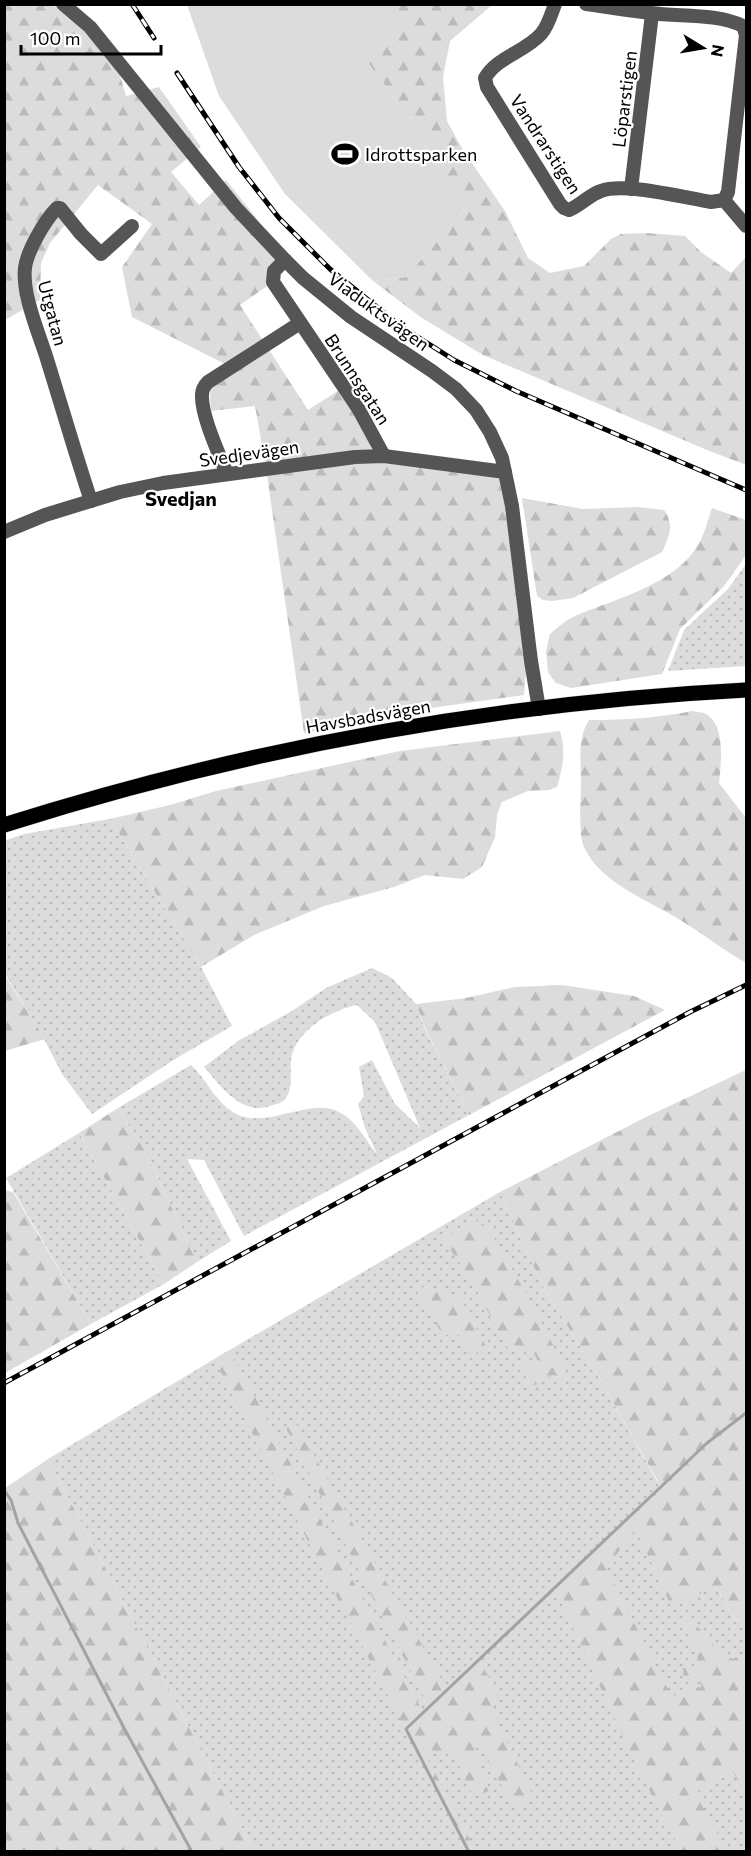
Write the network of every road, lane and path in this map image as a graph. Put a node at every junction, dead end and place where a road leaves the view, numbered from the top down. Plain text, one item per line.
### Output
1 (63, 4) edge
2 (555, 4) edge
3 (586, 4) edge
4 (686, 10) edge
5 (652, 14) junction
6 (745, 26) edge
7 (740, 151) edge
8 (631, 189) junction
9 (724, 200) junction
10 (132, 225) dead end
11 (747, 226) edge
12 (285, 260) junction
13 (300, 323) junction
14 (384, 456) junction
15 (505, 472) junction
16 (227, 474) junction
17 (91, 501) junction
18 (4, 532) edge
19 (747, 690) edge
20 (539, 709) junction
21 (4, 825) edge

1 - 12 street, Viaduktsvägen
2 - 8 street, Vandrarstigen
3 - 5 street
4 - 5 street
4 - 6 street
5 - 8 street, Löparstigen
6 - 7 street
7 - 9 street
8 - 9 street, Vandrarstigen
9 - 11 street
10 - 17 street, Utgatan
12 - 13 street, Brunnsgatan
12 - 15 street, Viaduktsvägen
13 - 14 street, Brunnsgatan
13 - 16 street
14 - 15 street, Svedjevägen
14 - 16 street, Svedjevägen
15 - 20 street, Viaduktsvägen
16 - 17 street, Svedjevägen
17 - 18 street, Svedjevägen
19 - 20 main road, Havsbadsvägen
20 - 21 main road, Havsbadsvägen

